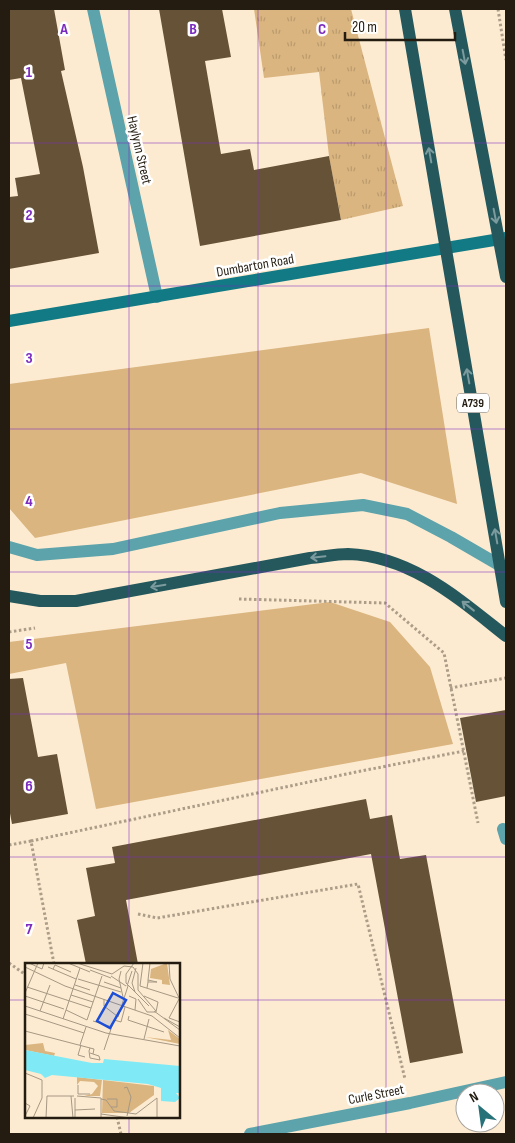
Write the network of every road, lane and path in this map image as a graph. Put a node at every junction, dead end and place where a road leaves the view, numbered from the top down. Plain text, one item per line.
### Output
1 (93, 9) edge
2 (405, 9) edge
3 (455, 9) edge
4 (498, 9) edge
5 (506, 60) edge
6 (506, 238) edge
7 (506, 278) edge
8 (157, 297) junction
9 (9, 321) edge
10 (9, 547) edge
11 (503, 567) edge
12 (9, 596) edge
13 (234, 599) dead end
14 (506, 602) edge
15 (38, 628) dead end
16 (9, 632) edge
17 (506, 636) edge
18 (506, 678) edge
19 (450, 688) junction
20 (464, 751) junction
21 (480, 830) dead end
22 (31, 841) junction
23 (9, 845) edge
24 (138, 914) dead end
25 (9, 963) edge
26 (54, 963) edge
27 (25, 974) edge
28 (506, 1082) edge
29 (410, 1103) junction
30 (118, 1118) edge
31 (121, 1134) edge
32 (250, 1134) edge

1 - 8 street, Haylynn Street
11 -> 2 main road, A739
3 -> 7 main road
4 - 5 path
6 - 8 street, Dumbarton Road
8 - 9 street, Dumbarton Road
10 - 11 street
11 - 14 main road, A739
17 -> 12 main road
13 - 19 path
15 - 16 path
18 - 19 path
19 - 20 path
20 - 21 path
20 - 22 path
22 - 23 path
22 - 26 path
24 - 29 path
25 - 27 path
28 - 29 street, Curle Street
29 - 32 street, Curle Street
30 - 31 path

